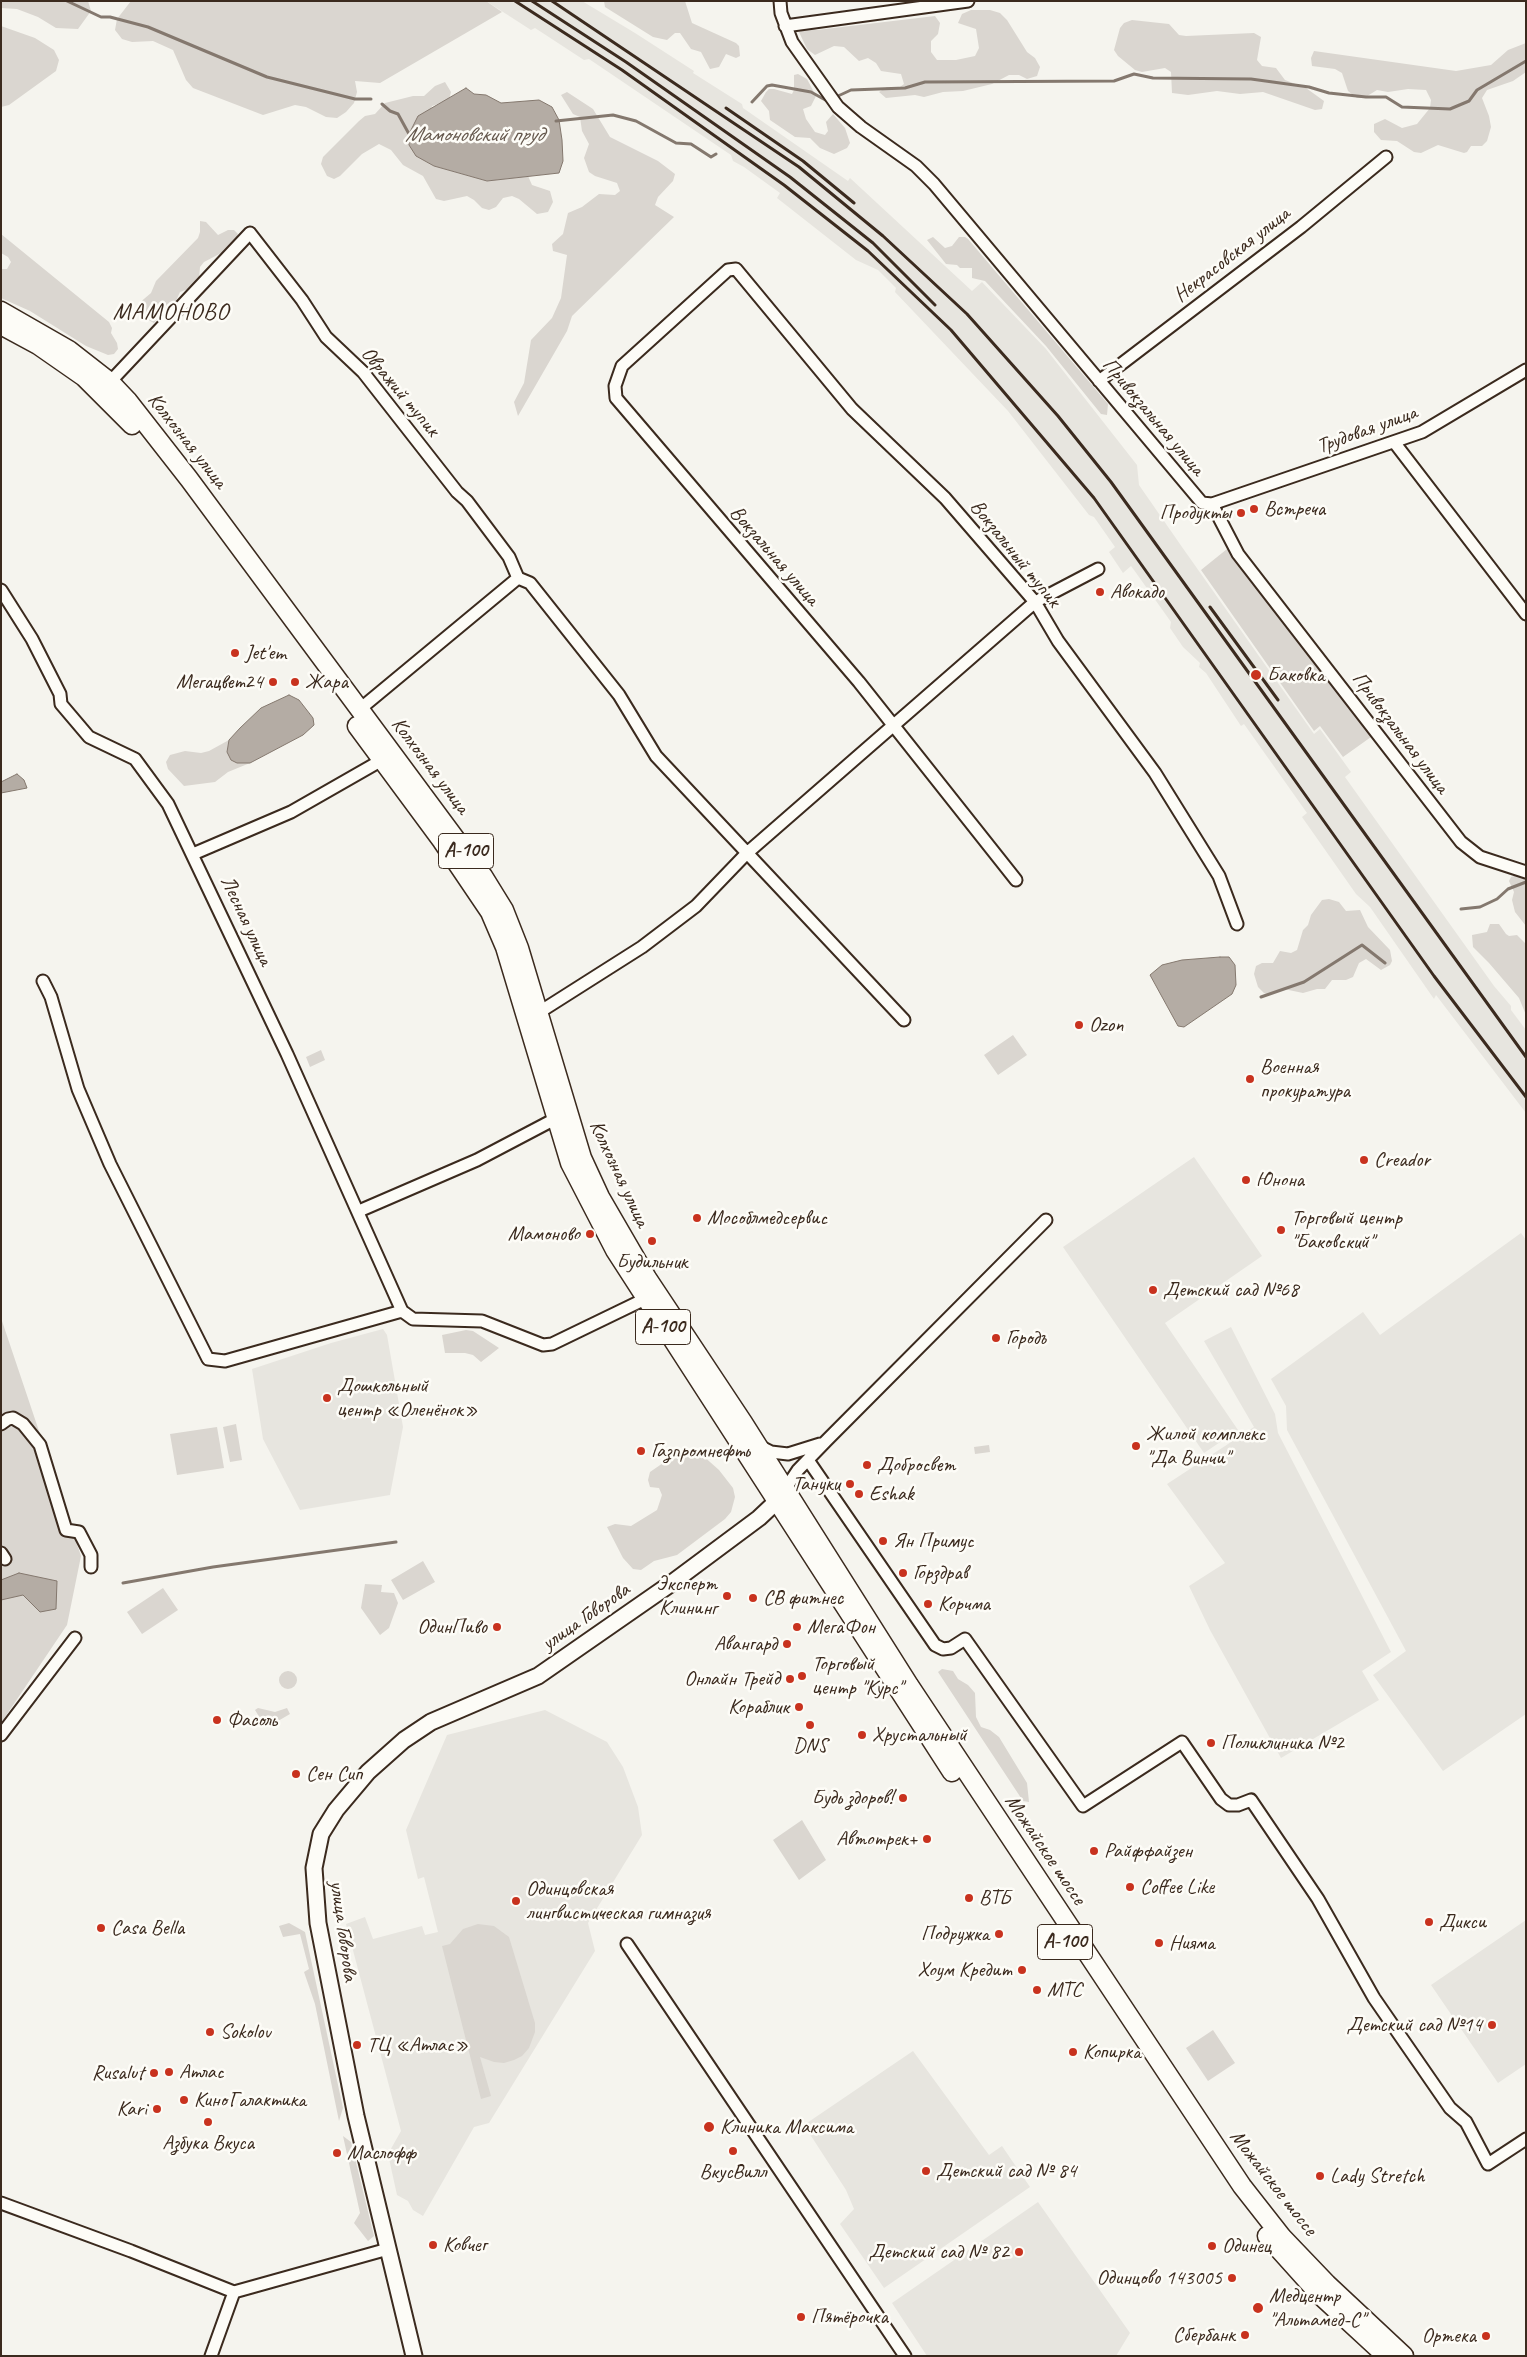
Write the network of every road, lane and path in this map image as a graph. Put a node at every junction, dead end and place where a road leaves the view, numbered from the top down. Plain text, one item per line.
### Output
1 (780, 1) edge
2 (968, 1) edge
3 (785, 26) junction
4 (1386, 157) dead end
5 (732, 269) joint
6 (1, 311) edge
7 (1, 325) edge
8 (1526, 370) edge
9 (1099, 381) junction
10 (110, 382) junction
11 (1394, 442) junction
12 (1212, 504) junction
13 (1098, 569) dead end
14 (518, 578) junction
15 (1, 590) edge
16 (1035, 602) junction
17 (1526, 614) edge
18 (360, 709) junction
19 (894, 724) junction
20 (382, 760) junction
21 (747, 853) junction
22 (194, 854) junction
23 (1526, 872) edge
24 (1016, 880) dead end
25 (1237, 924) dead end
26 (44, 981) dead end
27 (538, 1013) junction
28 (904, 1020) dead end
29 (555, 1119) junction
30 (359, 1211) junction
31 (1046, 1220) dead end
32 (646, 1300) junction
33 (402, 1311) junction
34 (1, 1424) edge
35 (826, 1441) junction
36 (757, 1445) junction
37 (808, 1460) junction
38 (781, 1496) junction
39 (91, 1567) dead end
40 (75, 1638) dead end
41 (1, 1735) edge
42 (627, 1944) dead end
43 (1526, 2139) edge
44 (1, 2203) edge
45 (388, 2249) junction
46 (234, 2292) junction
47 (212, 2356) edge
48 (414, 2356) edge
49 (905, 2356) edge
50 (1387, 2356) edge
51 (1404, 2356) edge

1 - 3 street, Привокзальная улица
2 - 3 street
3 - 9 street, Привокзальная улица
4 - 9 street, Некрасовская улица
5 - 16 street, Вокзальный тупик
5 - 19 street, Вокзальная улица
6 - 10 main road, Колхозная улица / А-100
7 - 20 main road, Колхозная улица / А-100
8 - 11 street, Трудовая улица
9 - 12 street, Привокзальная улица
10 - 14 street, Овражий тупик
10 - 18 main road, Колхозная улица / А-100
11 - 12 street, Трудовая улица
11 - 17 street
12 - 23 street, Привокзальная улица
13 - 16 street
14 - 18 street
14 - 21 street
15 - 22 street, Лесная улица
16 - 19 street
16 - 25 street, Вокзальный тупик
18 - 27 main road, Колхозная улица / А-100
19 - 21 street
19 - 24 street, Вокзальная улица
20 - 22 street
20 - 29 main road, Колхозная улица / А-100
21 - 27 street
21 - 28 street
22 - 30 street, Лесная улица
26 - 33 street
27 - 36 main road, Колхозная улица / А-100
29 - 30 street
29 - 32 main road, Колхозная улица / А-100
30 - 33 street, Лесная улица
31 - 35 street
32 - 33 street
32 - 38 main road, Колхозная улица / А-100
34 - 39 street
35 - 36 street
35 - 37 street
36 - 38 main road, Колхозная улица / А-100
37 - 38 street
37 - 43 street
38 - 45 main road, улица Говорова
38 - 50 main road, Можайское шоссе / А-100
38 - 51 main road, Можайское шоссе / А-100
40 - 41 street
42 - 49 street
44 - 46 street
45 - 46 street
45 - 48 main road, улица Говорова
46 - 47 street

